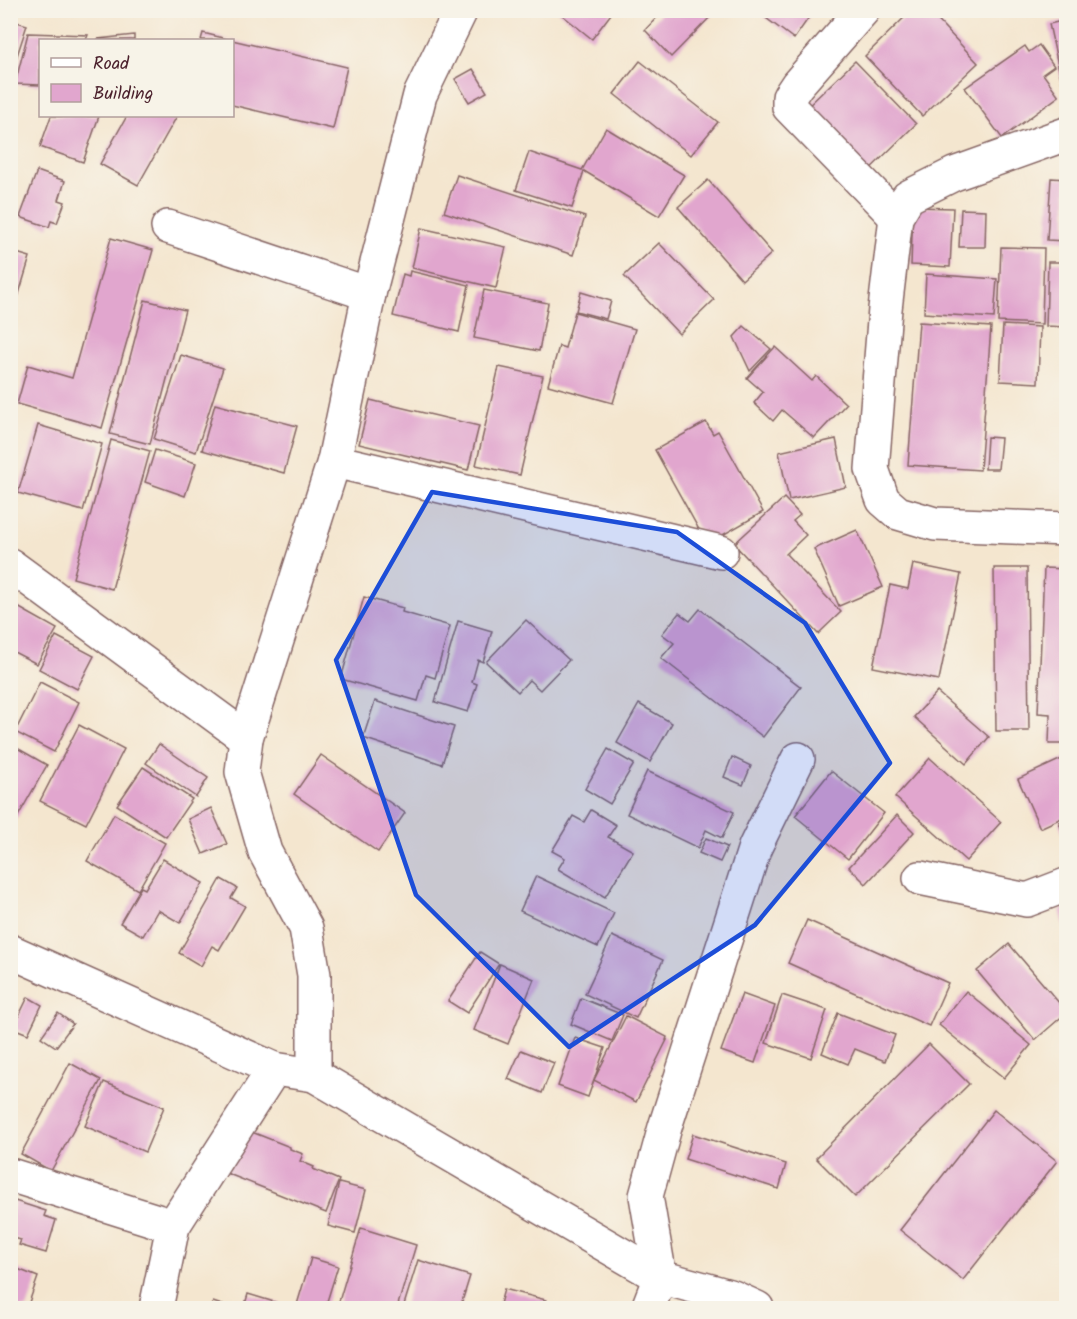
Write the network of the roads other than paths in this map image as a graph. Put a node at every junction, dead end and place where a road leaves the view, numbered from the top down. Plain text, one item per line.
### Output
1 (461, 10) edge
2 (864, 10) edge
3 (1066, 134) edge
4 (896, 218) junction
5 (168, 227) dead end
6 (369, 294) junction
7 (334, 461) junction
8 (1066, 529) edge
9 (721, 552) dead end
10 (10, 565) edge
11 (246, 738) junction
12 (798, 759) dead end
13 (920, 878) dead end
14 (1066, 885) edge
15 (10, 951) edge
16 (274, 1069) junction
17 (314, 1075) junction
18 (10, 1175) edge
19 (173, 1226) junction
20 (660, 1277) junction
21 (156, 1308) edge
22 (648, 1308) edge
23 (757, 1308) edge

1 - 6 street
2 - 4 street
3 - 4 street
4 - 8 street
5 - 6 street
6 - 7 street
7 - 9 street
7 - 11 street
10 - 11 street
11 - 17 street
12 - 20 street
13 - 14 street
15 - 16 street
16 - 17 street
16 - 19 street
17 - 20 street
18 - 19 street
19 - 21 street
20 - 22 street
20 - 23 street

